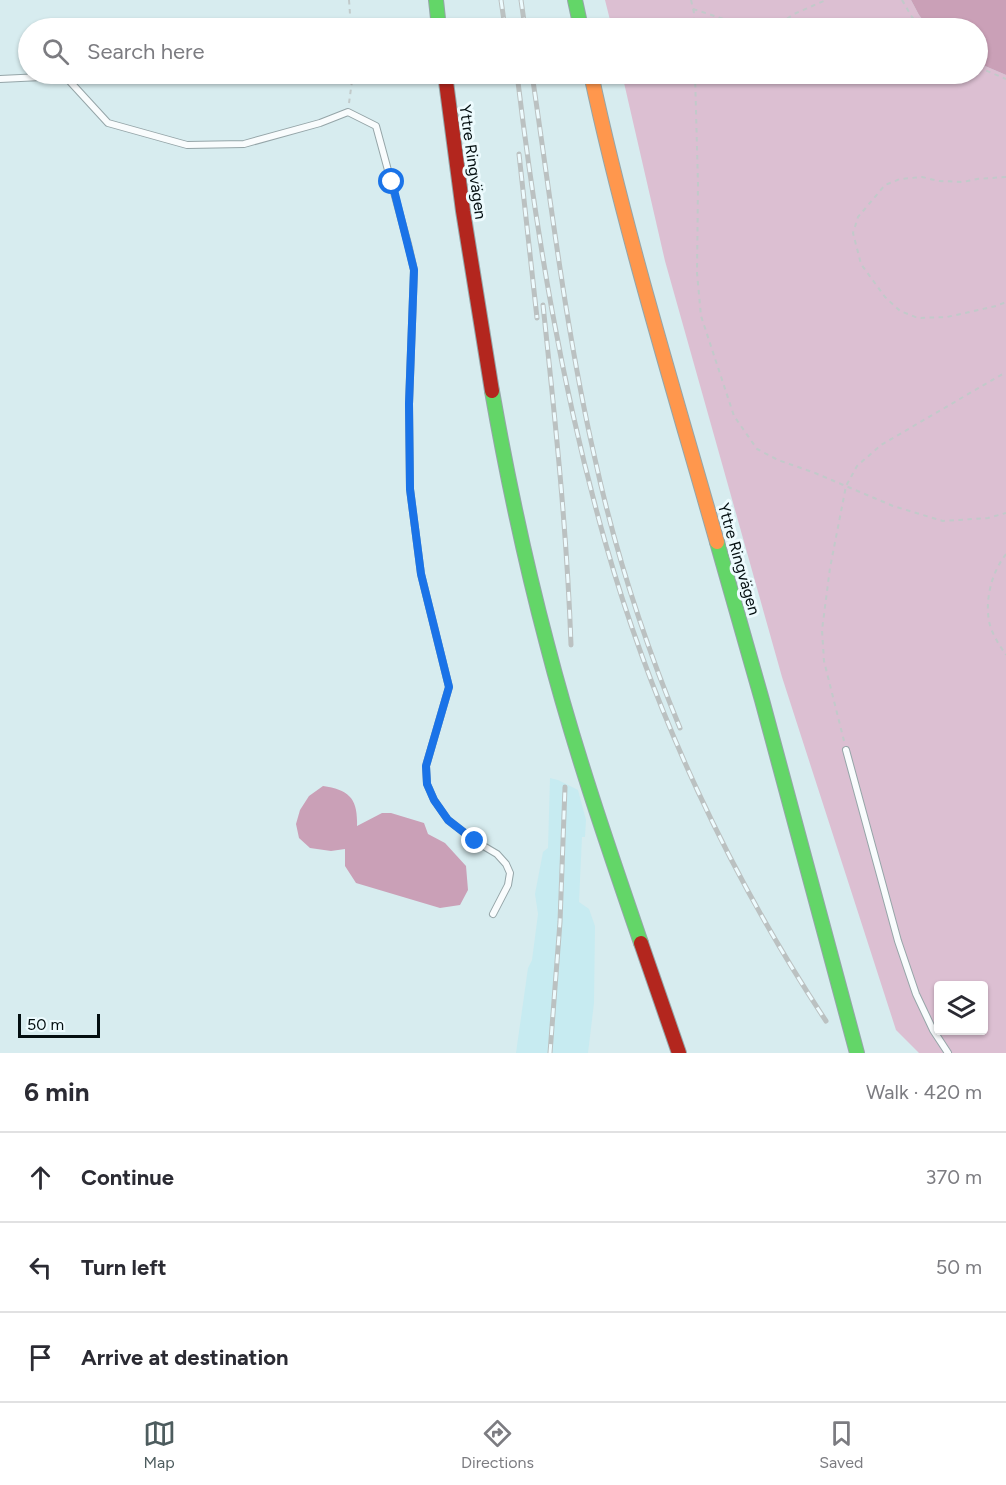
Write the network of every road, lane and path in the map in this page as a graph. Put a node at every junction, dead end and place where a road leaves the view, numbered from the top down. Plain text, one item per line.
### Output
1 (349, 0) edge
2 (436, 0) edge
3 (574, 0) edge
4 (691, 0) edge
5 (826, 0) edge
6 (902, 0) edge
7 (693, 9) junction
8 (350, 18) edge
9 (438, 18) edge
10 (578, 18) edge
11 (693, 18) edge
12 (721, 18) edge
13 (788, 18) edge
14 (913, 18) edge
15 (988, 71) edge
16 (18, 78) edge
17 (0, 79) edge
18 (1006, 79) edge
19 (72, 84) edge
20 (352, 84) edge
21 (446, 84) edge
22 (593, 84) edge
23 (695, 84) edge
24 (348, 112) junction
25 (1006, 177) edge
26 (1006, 302) edge
27 (1006, 372) edge
28 (846, 486) junction
29 (1006, 513) edge
30 (1006, 554) edge
31 (1006, 655) edge
32 (846, 750) joint
33 (493, 914) dead end
34 (679, 1053) edge
35 (857, 1053) edge
36 (948, 1053) edge

1 - 8 path
2 - 9 highway
3 - 10 highway
4 - 7 path
5 - 13 path
6 - 14 path
7 - 11 path
7 - 12 path
15 - 18 path
16 - 17 lane
19 - 24 lane
20 - 24 path
21 - 34 highway, Yttre Ringvägen
22 - 35 highway, Yttre Ringvägen
23 - 28 path
24 - 33 lane
25 - 26 path
27 - 28 path
28 - 29 path
28 - 32 path
30 - 31 path
32 - 36 lane

